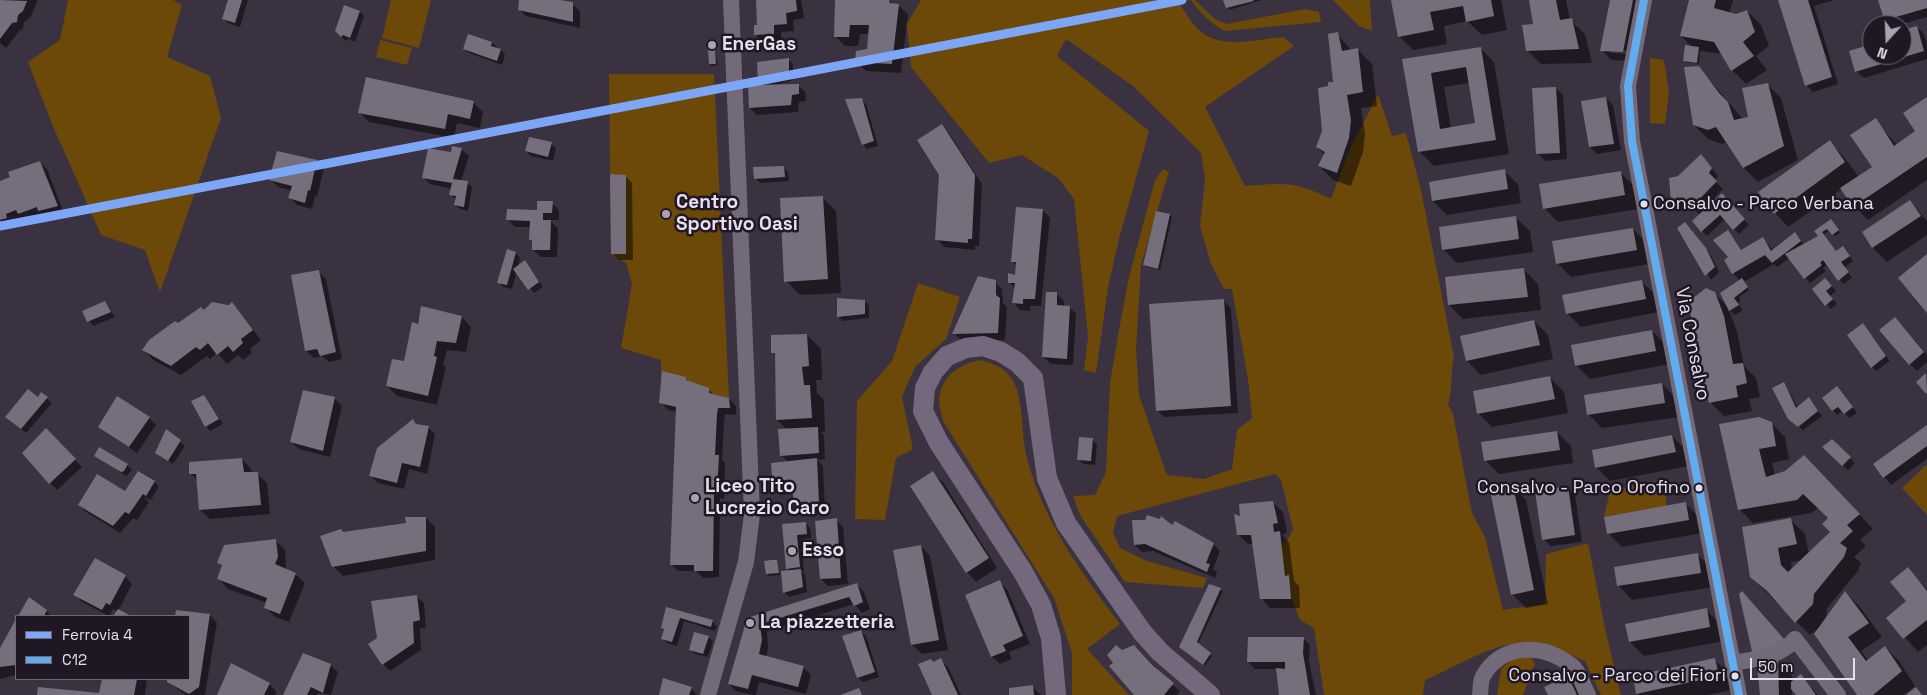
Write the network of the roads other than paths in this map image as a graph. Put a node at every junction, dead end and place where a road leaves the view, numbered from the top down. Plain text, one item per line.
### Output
1 (731, 0) edge
2 (1644, 0) edge
3 (1733, 663) junction
4 (708, 695) edge
5 (1056, 695) edge
6 (1210, 695) edge
7 (1480, 695) edge
8 (1588, 695) edge
9 (1739, 695) edge
10 (1838, 695) edge

1 - 4 street
2 - 3 street, Via Consalvo
3 - 9 street, Via Consalvo
3 - 10 street
5 - 6 main road
7 - 8 street

